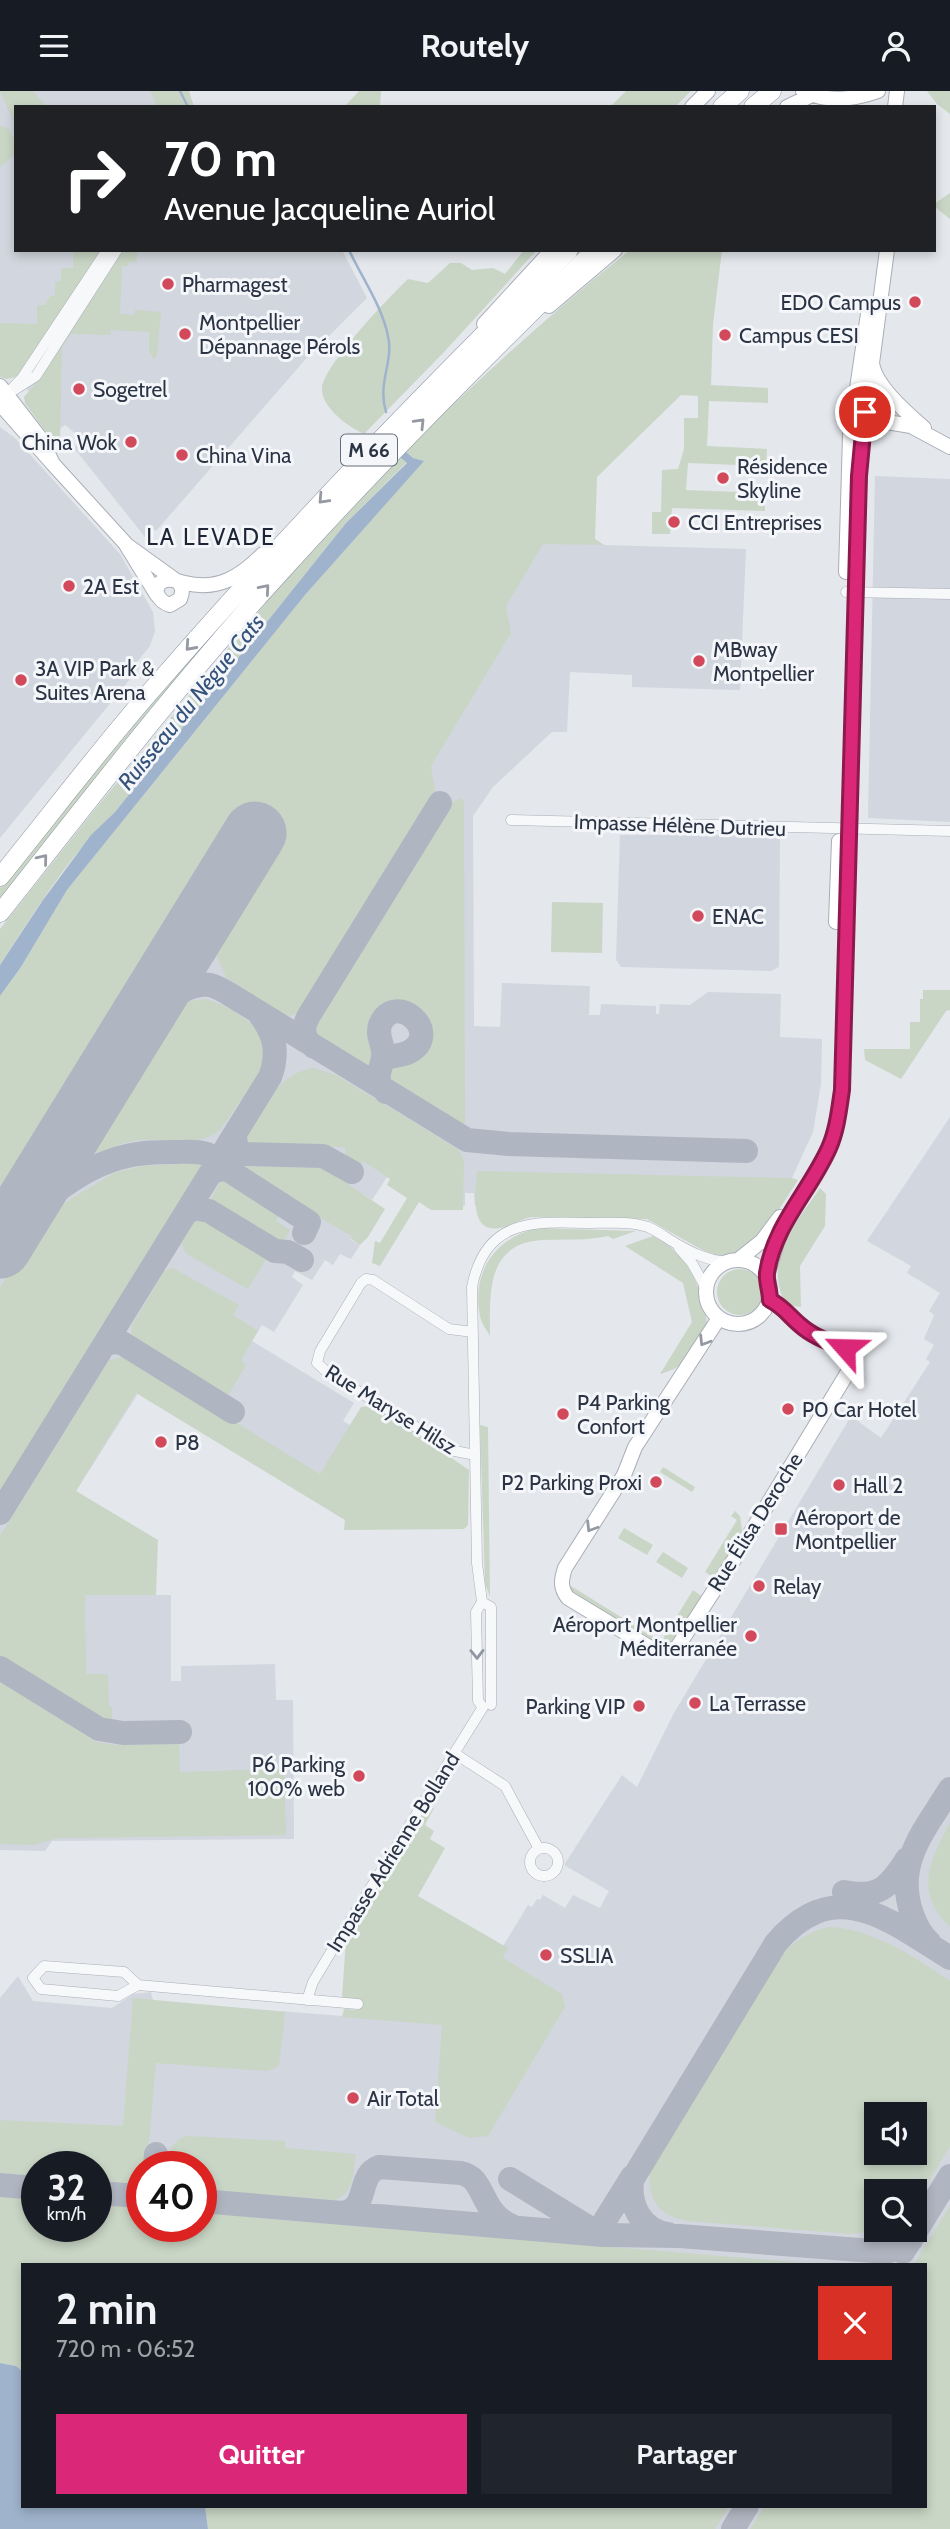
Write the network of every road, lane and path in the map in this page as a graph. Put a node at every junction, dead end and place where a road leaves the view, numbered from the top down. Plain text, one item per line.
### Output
1 (708, 91) edge
2 (740, 91) edge
3 (878, 91) edge
4 (769, 93) edge
5 (808, 93) edge
6 (839, 100) junction
7 (694, 105) edge
8 (724, 105) edge
9 (755, 105) edge
10 (790, 105) edge
11 (850, 105) edge
12 (106, 252) edge
13 (116, 252) edge
14 (549, 252) edge
15 (567, 252) edge
16 (593, 252) edge
17 (612, 252) edge
18 (878, 252) edge
19 (887, 252) edge
20 (872, 358) junction
21 (461, 368) junction
22 (2, 396) edge
23 (893, 398) junction
24 (860, 408) junction
25 (883, 421) junction
26 (933, 436) junction
27 (861, 446) junction
28 (950, 447) edge
29 (284, 540) junction
30 (128, 546) junction
31 (178, 582) junction
32 (850, 592) junction
33 (950, 594) edge
34 (511, 820) dead end
35 (844, 828) junction
36 (950, 831) edge
37 (0, 877) edge
38 (0, 913) edge
39 (674, 1243) junction
40 (732, 1261) junction
41 (767, 1276) junction
42 (706, 1290) junction
43 (770, 1300) junction
44 (719, 1318) junction
45 (473, 1332) junction
46 (475, 1455) junction
47 (454, 1753) junction
48 (539, 1849) dead end
49 (138, 1985) junction
50 (307, 2000) junction
51 (358, 2004) dead end

1 - 7 main road
2 - 8 highway
3 - 6 main road
4 - 9 highway
5 - 6 main road
5 - 10 main road
6 - 11 main road
12 - 22 street
13 - 22 street
14 - 21 main road, M 66
15 - 21 highway, M 66
16 - 21 highway, M 66
17 - 21 main road, M 66
18 - 24 main road
19 - 20 main road
20 - 23 main road
20 - 24 main road
21 -> 29 highway, M 66
38 -> 21 highway, M 66
22 - 30 main road
23 - 24 main road
23 - 25 main road
23 - 26 main road
24 - 25 main road
24 - 27 main road
24 - 32 main road
25 - 26 main road
25 - 27 main road
26 - 28 main road
27 - 32 main road
29 - 31 main road, M 66
29 -> 37 highway, M 66
30 - 31 main road
30 - 31 main road
32 - 33 street
32 - 35 main road
34 - 35 street, Impasse Hélène Dutrieu
35 - 36 street, Impasse Hélène Dutrieu
35 - 40 main road
35 - 41 main road
39 - 40 street
39 - 42 street
39 - 45 street
40 - 41 main road
40 - 42 main road
41 - 43 main road
42 - 44 main road
43 - 44 main road
44 -> 43 main road, Rue Élisa Deroche
45 - 46 street
45 - 46 street, Rue Maryse Hilsz
46 - 47 street, Impasse Adrienne Bolland
47 - 48 street
47 - 50 street, Impasse Adrienne Bolland
49 - 49 street
49 - 50 street
50 - 51 street

